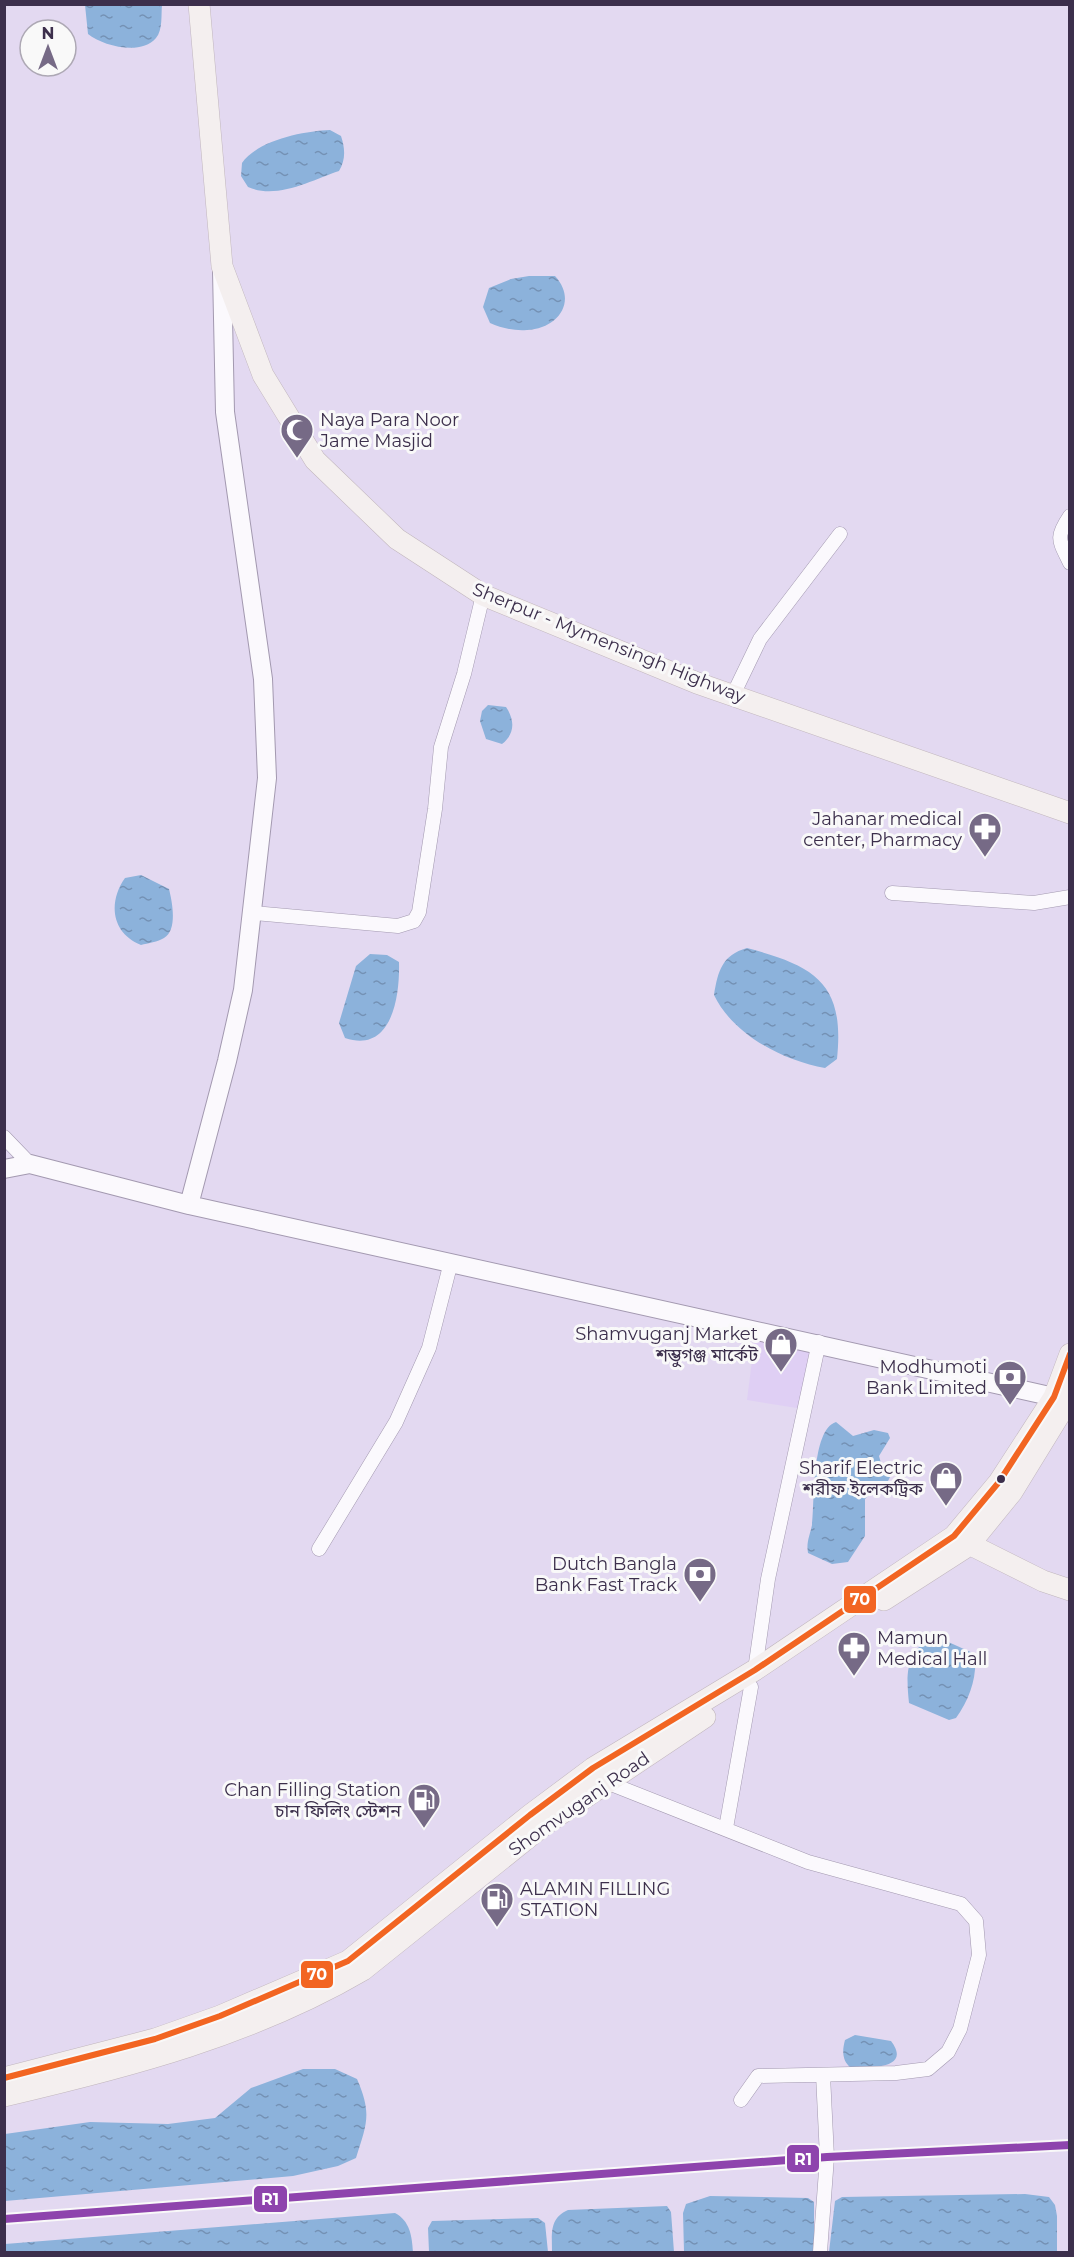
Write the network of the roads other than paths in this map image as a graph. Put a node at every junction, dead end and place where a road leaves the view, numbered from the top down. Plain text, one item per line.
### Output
1 (199, 4) edge
2 (222, 266) junction
3 (1070, 516) edge
4 (840, 534) dead end
5 (1070, 563) edge
6 (483, 595) junction
7 (733, 695) junction
8 (1060, 810) edge
9 (1070, 821) edge
10 (892, 893) dead end
11 (1070, 897) edge
12 (253, 912) junction
13 (4, 1137) edge
14 (30, 1164) junction
15 (4, 1169) edge
16 (189, 1205) junction
17 (451, 1262) junction
18 (819, 1342) junction
19 (1070, 1354) edge
20 (1062, 1393) edge
21 (961, 1541) junction
22 (320, 1549) dead end
23 (1070, 1590) edge
24 (753, 1679) junction
25 (606, 1782) junction
26 (726, 1828) junction
27 (823, 2075) junction
28 (4, 2078) edge
29 (4, 2096) edge
30 (741, 2100) dead end
31 (820, 2253) edge

1 - 2 main road, Sherpur - Mymensingh Highway
2 - 6 main road, Sherpur - Mymensingh Highway
2 - 12 street
3 - 5 street
4 - 7 street
6 - 7 main road, Sherpur - Mymensingh Highway
6 - 12 street
7 - 8 main road, Sherpur - Mymensingh Highway
8 - 9 main road, Sherpur - Mymensingh Highway
10 - 11 street
12 - 16 street
13 - 14 street
14 - 15 street
14 - 16 street
16 - 17 street
17 - 18 street
17 - 22 street
18 - 20 street
18 - 24 street
19 - 20 main road, Shomvuganj Road
20 - 21 main road, Shomvuganj Road
21 - 23 main road
21 - 24 main road, Shomvuganj Road
24 - 25 main road, Shomvuganj Road
24 - 26 street
24 - 28 main road, Shomvuganj Road
25 - 26 street
25 - 29 main road, Shomvuganj Road
26 - 27 street
27 - 30 street
27 - 31 street

